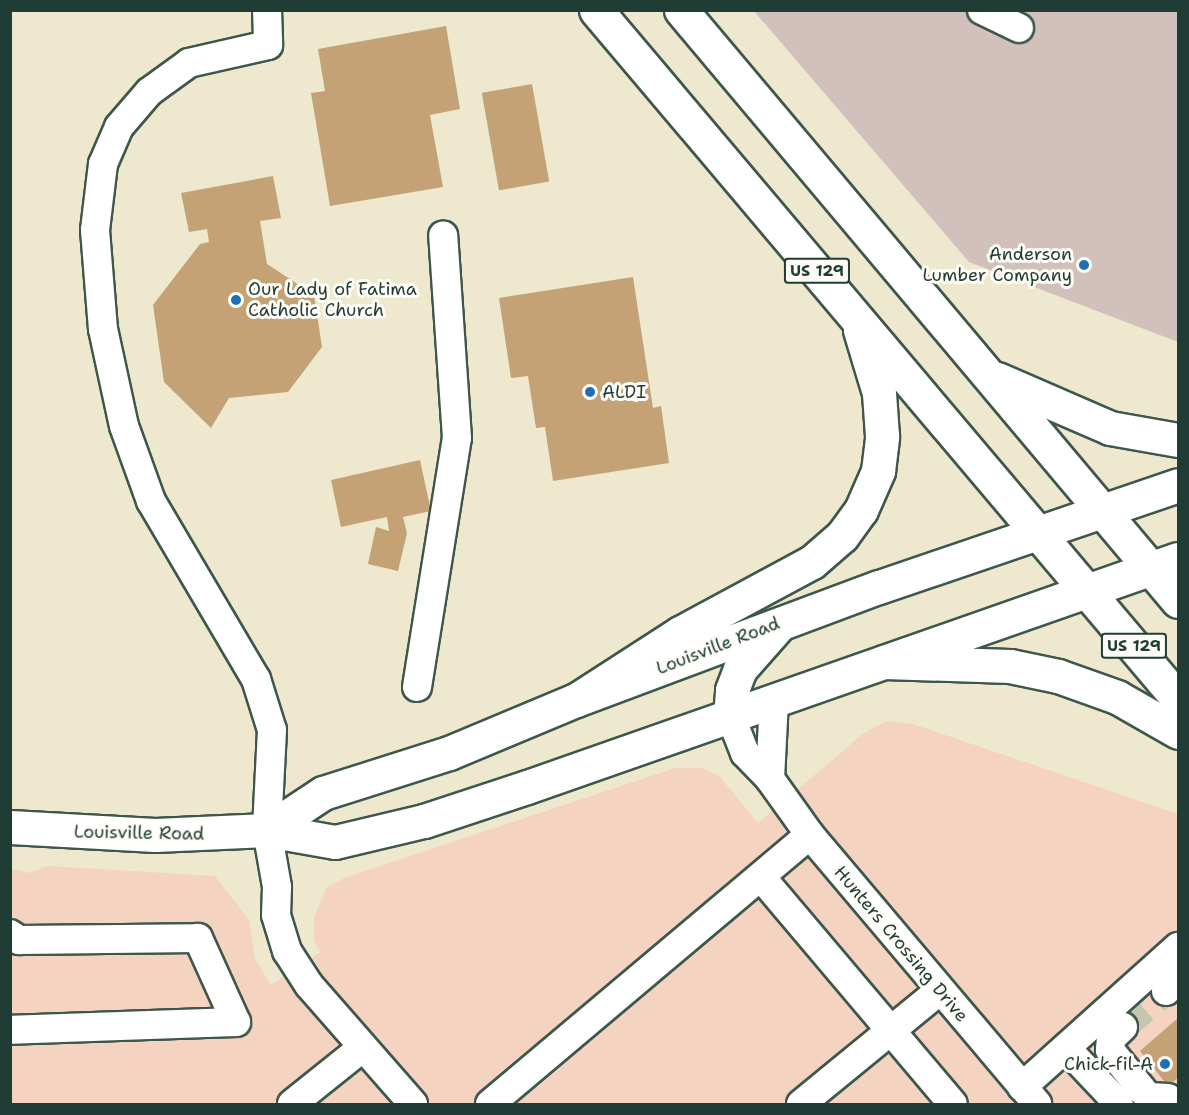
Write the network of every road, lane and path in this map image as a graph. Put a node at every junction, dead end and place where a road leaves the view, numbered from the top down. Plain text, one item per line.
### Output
1 (267, 10) edge
2 (596, 10) edge
3 (681, 10) edge
4 (982, 10) edge
5 (1019, 28) dead end
6 (443, 235) dead end
7 (855, 316) junction
8 (991, 376) junction
9 (1179, 440) edge
10 (1179, 485) edge
11 (1101, 510) junction
12 (1038, 533) junction
13 (1165, 564) edge
14 (1089, 592) junction
15 (1179, 601) edge
16 (782, 622) junction
17 (884, 662) junction
18 (417, 687) dead end
19 (1179, 699) edge
20 (576, 700) junction
21 (774, 701) junction
22 (730, 716) junction
23 (1179, 732) edge
24 (770, 779) junction
25 (10, 827) edge
26 (267, 830) junction
27 (810, 835) junction
28 (761, 877) junction
29 (10, 934) edge
30 (1179, 947) edge
31 (939, 991) junction
32 (1123, 1027) tunnel mouth
33 (890, 1029) junction
34 (10, 1030) edge
35 (362, 1048) junction
36 (1066, 1048) junction
37 (1029, 1096) edge
38 (1168, 1098) dead end
39 (292, 1104) edge
40 (413, 1104) edge
41 (490, 1104) edge
42 (801, 1104) edge
43 (953, 1104) edge
44 (1119, 1104) edge

1 - 26 street
2 - 7 main road, US 129
3 - 8 main road
4 - 5 street
6 - 18 street
7 - 12 main road, US 129
7 - 20 main road
8 - 9 main road
8 - 11 main road
10 - 11 main road, Louisville Road
11 - 12 main road, Louisville Road
11 - 13 main road
12 - 14 main road, US 129
12 - 16 main road, Louisville Road
13 - 14 main road, Louisville Road
13 - 15 main road
14 - 17 main road, Louisville Road
14 - 19 main road, US 129
16 - 20 main road, Louisville Road
16 - 22 main road
17 - 21 main road, Louisville Road
17 - 23 main road
20 - 26 main road, Louisville Road
21 - 22 main road, Louisville Road
21 - 24 street
22 - 24 street, Hunters Crossing Drive
22 - 26 main road, Louisville Road
24 - 27 street, Hunters Crossing Drive
25 - 26 main road, Louisville Road
26 - 35 street
27 - 28 street
27 - 31 street, Hunters Crossing Drive
28 - 33 street
28 - 41 street
29 - 34 street
30 - 36 street
31 - 33 street
31 - 37 street, Hunters Crossing Drive
32 - 38 street
33 - 42 street
33 - 43 street
35 - 39 street
35 - 40 street
36 - 37 street
36 - 44 street

